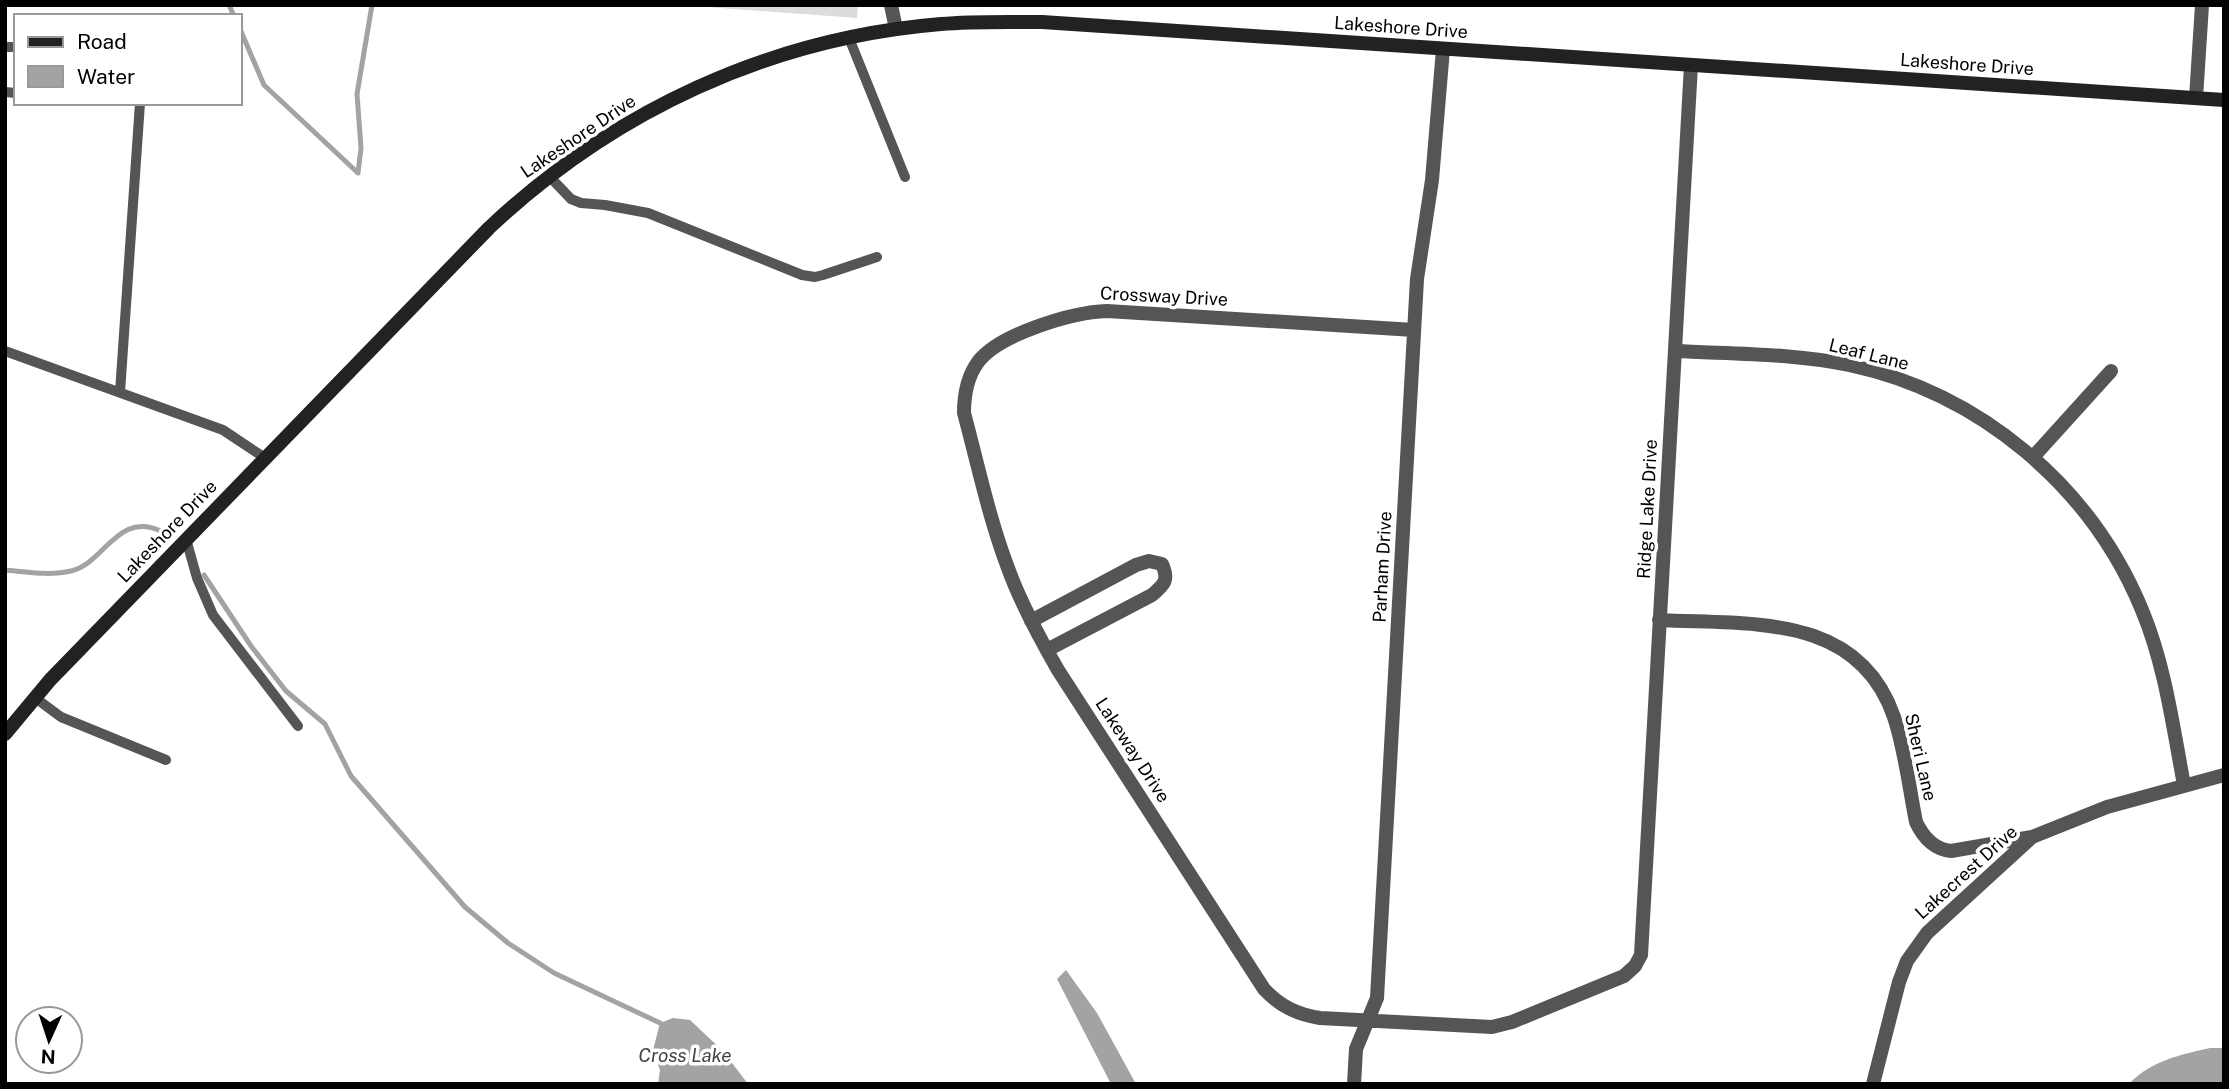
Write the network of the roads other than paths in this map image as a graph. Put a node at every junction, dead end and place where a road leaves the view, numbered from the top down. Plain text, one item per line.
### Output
1 (891, 5) edge
2 (2202, 5) edge
3 (896, 29) junction
4 (849, 38) junction
5 (1443, 49) junction
6 (1691, 65) junction
7 (2196, 98) junction
8 (2224, 100) edge
9 (140, 105) edge
10 (550, 177) junction
11 (905, 177) dead end
12 (877, 257) dead end
13 (1414, 330) junction
14 (5, 351) edge
15 (1675, 351) junction
16 (2111, 371) dead end
17 (120, 392) junction
18 (964, 413) joint
19 (2034, 456) junction
20 (265, 458) junction
21 (186, 539) junction
22 (1659, 620) junction
23 (1031, 621) junction
24 (1047, 650) junction
25 (34, 697) junction
26 (298, 726) dead end
27 (5, 734) edge
28 (166, 760) dead end
29 (2224, 775) edge
30 (2184, 785) junction
31 (2032, 837) junction
32 (1641, 955) joint
33 (1366, 1022) junction
34 (1354, 1084) edge
35 (1873, 1084) edge

1 - 3 street
2 - 7 street
3 - 4 main road, Lakeshore Drive
3 - 5 main road, Lakeshore Drive
4 - 10 main road, Lakeshore Drive
4 - 11 lane
5 - 6 main road, Lakeshore Drive
5 - 13 street, Parham Drive
6 - 7 main road, Lakeshore Drive
6 - 15 street, Ridge Lake Drive
7 - 8 main road, Lakeshore Drive
9 - 17 lane
10 - 12 lane
10 - 20 main road, Lakeshore Drive
13 - 18 street, Crossway Drive
13 - 33 street, Parham Drive
14 - 17 lane
15 - 19 street, Leaf Lane
15 - 22 street, Ridge Lake Drive
16 - 19 street
17 - 20 lane
18 - 23 street, Lakeway Drive
19 - 30 street, Leaf Lane
20 - 21 main road, Lakeshore Drive
21 - 25 main road, Lakeshore Drive
21 - 26 lane
22 - 31 street, Sheri Lane
22 - 32 street, Ridge Lake Drive
23 - 24 street, Lakeway Drive
23 - 24 street
24 - 33 street, Lakeway Drive
25 - 27 main road, Lakeshore Drive
25 - 28 lane
29 - 30 street, Lakecrest Drive
30 - 31 street, Lakecrest Drive
31 - 35 street, Lakecrest Drive
32 - 33 street, Lakeway Drive
33 - 34 street, Parham Drive

